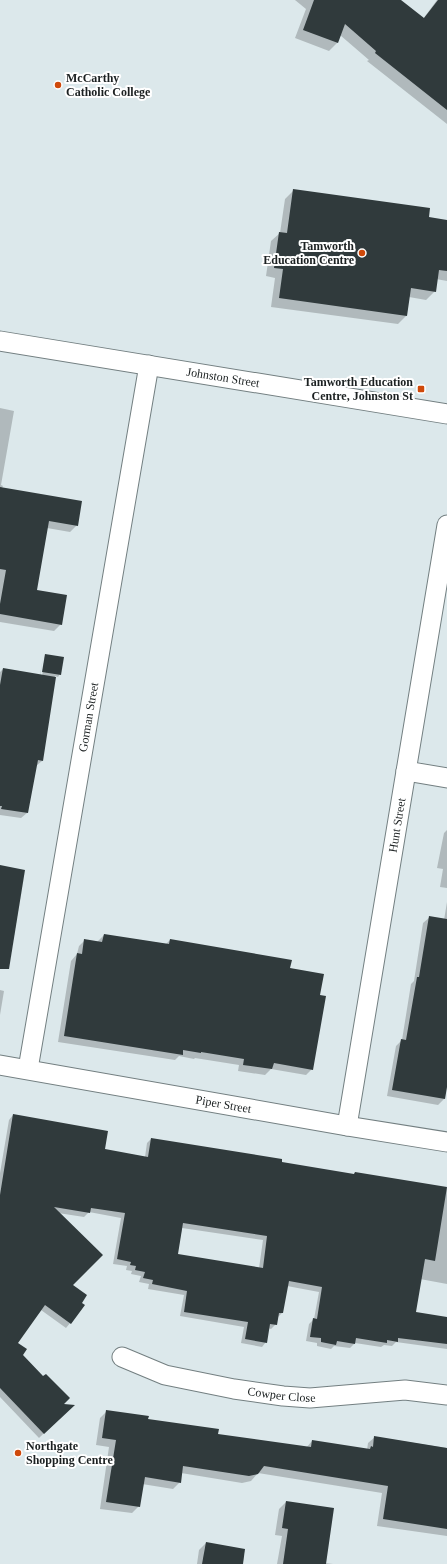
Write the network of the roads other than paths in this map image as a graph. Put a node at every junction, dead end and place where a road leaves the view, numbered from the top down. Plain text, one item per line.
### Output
1 (0, 341) edge
2 (149, 365) junction
3 (447, 414) edge
4 (447, 525) edge
5 (406, 771) junction
6 (447, 778) edge
7 (0, 1065) edge
8 (28, 1069) junction
9 (346, 1126) junction
10 (447, 1142) edge
11 (122, 1357) dead end
12 (447, 1395) edge

1 - 2 street, Johnston Street
2 - 3 street, Johnston Street
2 - 8 street, Gorman Street
4 - 5 street, Hunt Street
5 - 6 street
5 - 9 street, Hunt Street
7 - 8 street, Piper Street
8 - 9 street, Piper Street
9 - 10 street, Piper Street
11 - 12 street, Cowper Close

